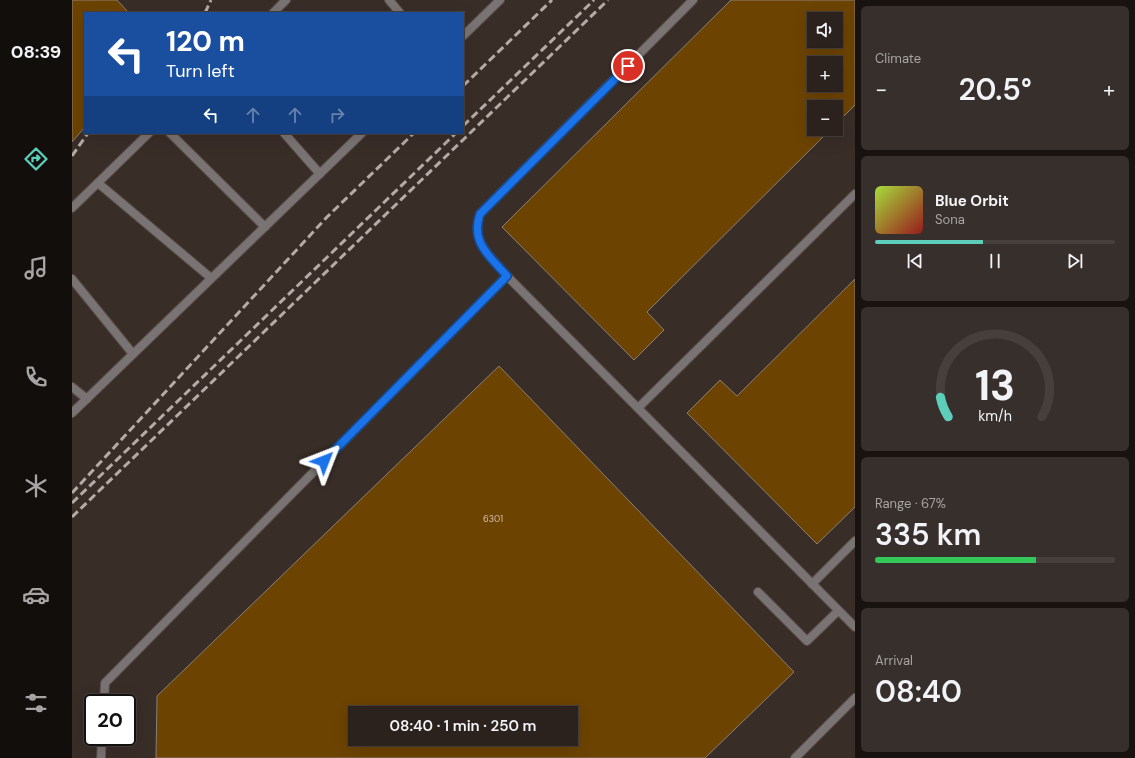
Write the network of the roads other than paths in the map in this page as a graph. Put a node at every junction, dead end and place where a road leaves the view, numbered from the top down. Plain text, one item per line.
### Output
1 (286, 0) edge
2 (389, 0) edge
3 (500, 0) edge
4 (693, 0) edge
5 (277, 12) edge
6 (399, 12) edge
7 (464, 35) edge
8 (148, 134) edge
9 (171, 134) edge
10 (285, 134) edge
11 (361, 134) edge
12 (320, 174) junction
13 (98, 183) junction
14 (855, 194) edge
15 (72, 208) edge
16 (265, 227) junction
17 (507, 276) junction
18 (211, 278) junction
19 (72, 279) edge
20 (133, 354) junction
21 (72, 387) edge
22 (87, 399) junction
23 (638, 408) junction
24 (72, 413) edge
25 (855, 541) edge
26 (812, 584) junction
27 (758, 592) dead end
28 (838, 611) junction
29 (855, 627) edge
30 (104, 694) edge
31 (855, 698) edge
32 (102, 746) edge
33 (101, 758) edge
34 (795, 758) edge

1 - 5 street
2 - 6 street
3 - 7 street
4 - 17 street
8 - 13 street
9 - 16 street
10 - 12 street
11 - 12 street
12 - 16 street
13 - 15 street
13 - 18 street
14 - 23 street
16 - 18 street
17 - 23 street
17 - 30 street
18 - 20 street
19 - 20 street
20 - 22 street
21 - 22 street
22 - 24 street
23 - 26 street
25 - 26 street
26 - 28 street
27 - 28 street
28 - 29 street
31 - 34 street
32 - 33 street

